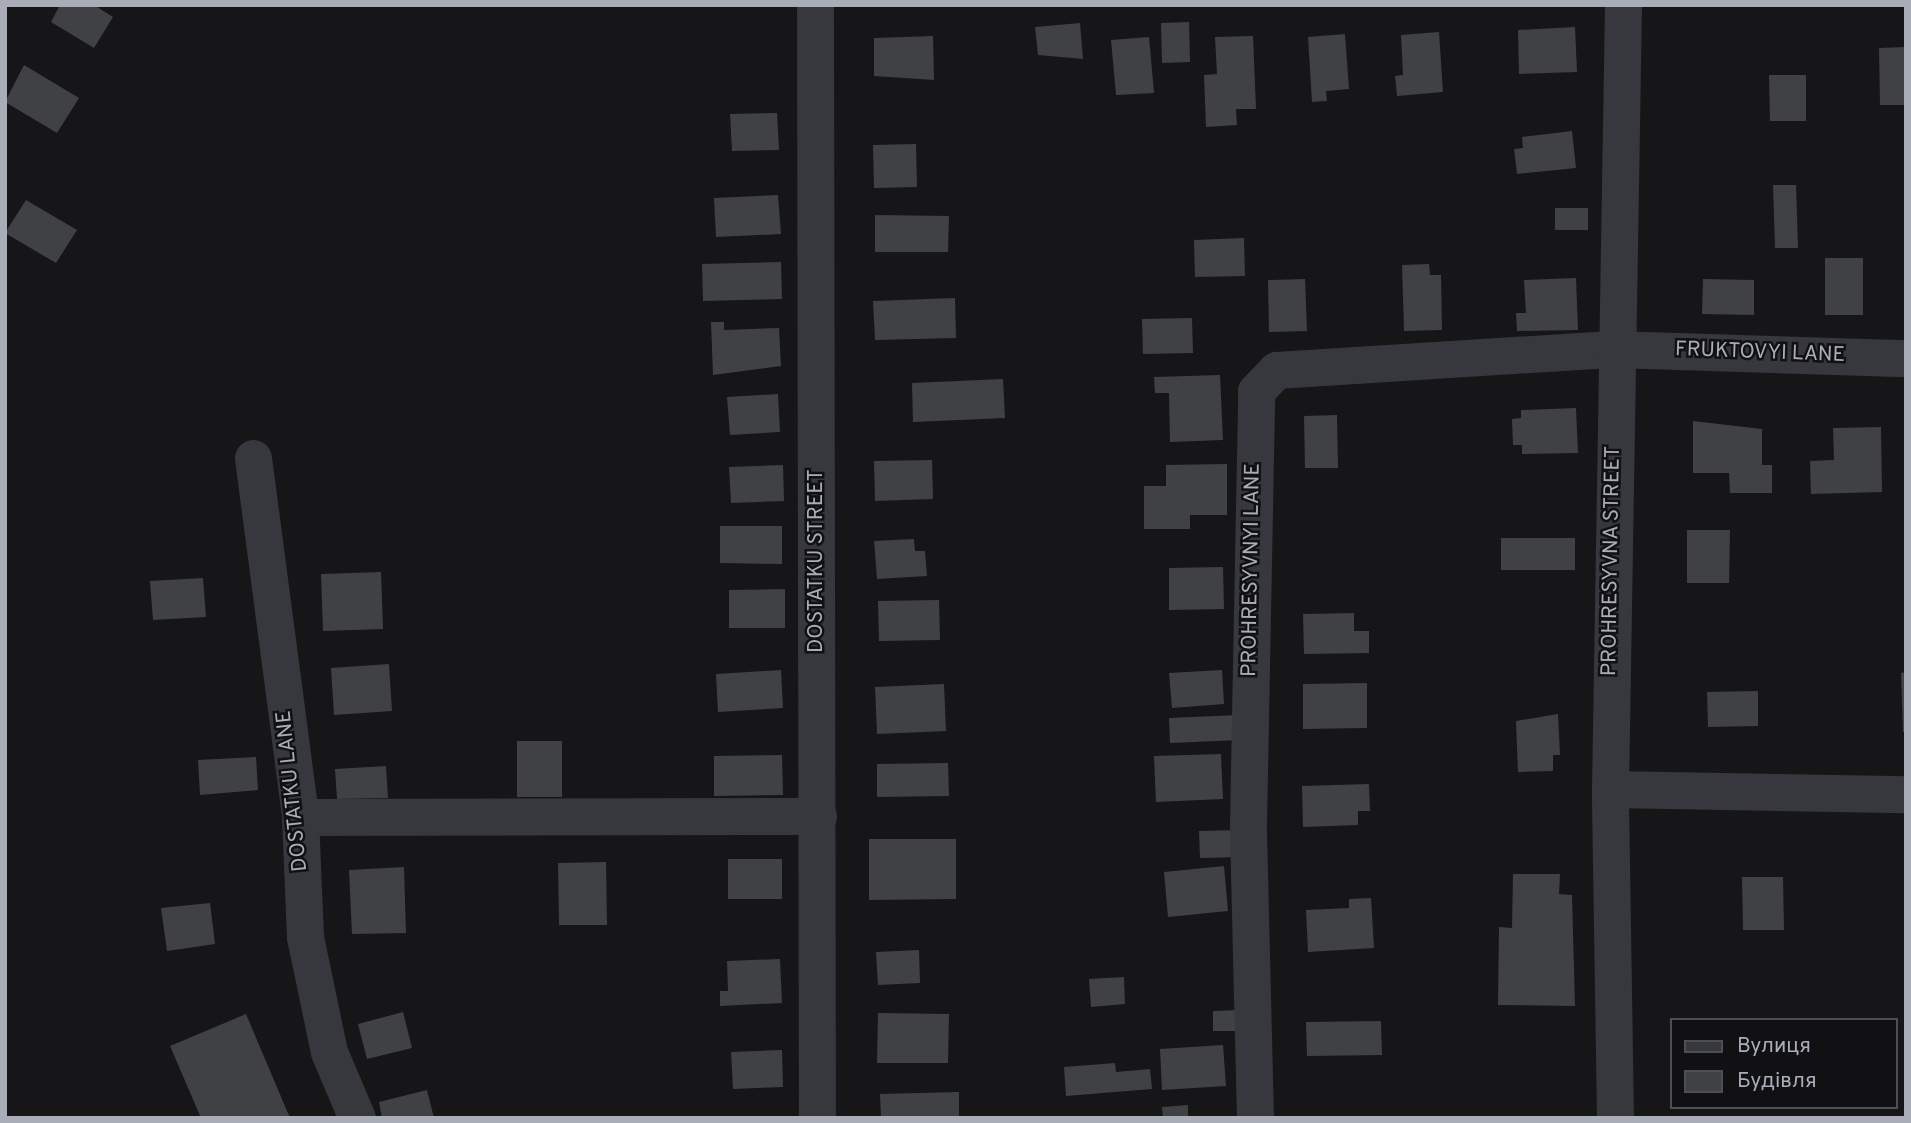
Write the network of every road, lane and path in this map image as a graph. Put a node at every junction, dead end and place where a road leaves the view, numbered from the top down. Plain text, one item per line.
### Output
1 (815, 5) edge
2 (1623, 5) edge
3 (1614, 349) junction
4 (1906, 358) edge
5 (253, 458) dead end
6 (1610, 789) junction
7 (1906, 794) edge
8 (818, 816) junction
9 (300, 817) junction
10 (357, 1118) edge
11 (817, 1118) edge
12 (1255, 1118) edge
13 (1615, 1118) edge

1 - 8 street, DOSTATKU STREET
2 - 3 street, PROHRESYVNA STREET
3 - 4 street, FRUKTOVYI LANE
3 - 6 street, PROHRESYVNA STREET
3 - 12 street, PROHRESYVNYI LANE
5 - 9 street, DOSTATKU LANE
6 - 7 street
6 - 13 street, PROHRESYVNA STREET
8 - 9 street
8 - 11 street, DOSTATKU STREET
9 - 10 street, DOSTATKU LANE

